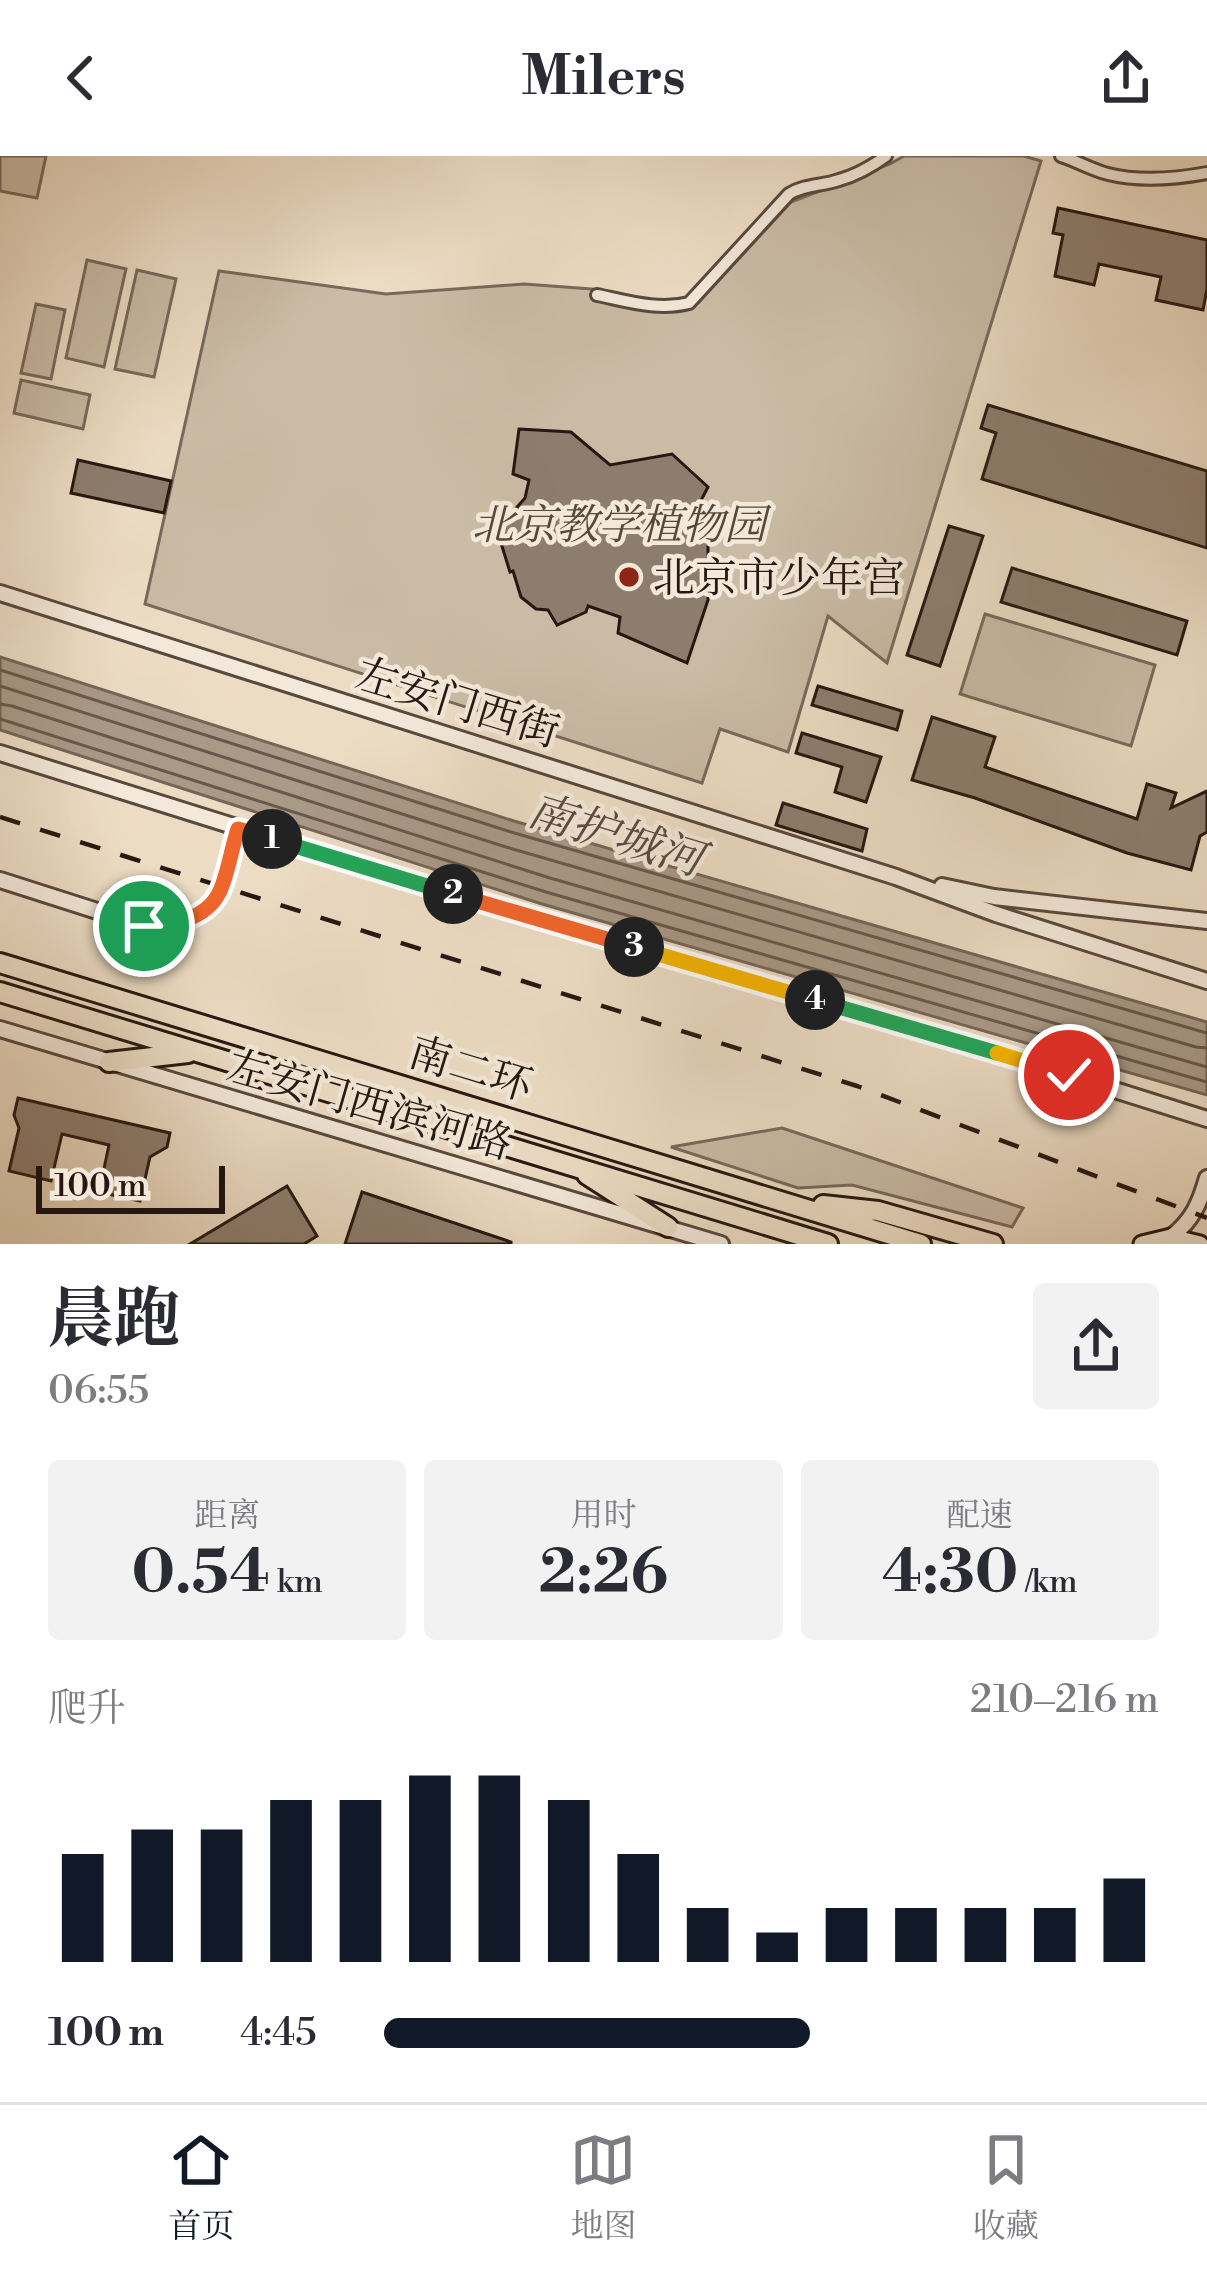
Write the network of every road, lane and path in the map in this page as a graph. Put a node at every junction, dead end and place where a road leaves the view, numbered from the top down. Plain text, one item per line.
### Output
1 (886, 156) edge
2 (1061, 156) edge
3 (1207, 173) edge
4 (597, 295) dead end
5 (0, 592) edge
6 (0, 753) edge
7 (238, 829) junction
8 (896, 877) junction
9 (0, 880) edge
10 (1207, 921) edge
11 (0, 963) edge
12 (1207, 981) edge
13 (0, 992) edge
14 (0, 1029) edge
15 (198, 1052) junction
16 (110, 1062) junction
17 (1207, 1119) edge
18 (567, 1163) junction
19 (1207, 1178) edge
20 (777, 1199) junction
21 (668, 1227) junction
22 (1171, 1237) junction
23 (721, 1244) edge
24 (829, 1244) edge
25 (921, 1244) edge
26 (994, 1244) edge
27 (1142, 1244) edge
28 (1200, 1244) edge

1 - 4 street
2 - 3 street
5 - 8 street, 左安门西街
6 - 7 street
7 - 9 street
7 - 17 street
8 - 10 street, 左安门西街
8 - 12 street, 左安门西街
11 - 20 highway, 南二环
13 - 15 highway, 南二环
14 - 16 street, 左安门西滨河路
15 - 16 highway
15 - 18 highway, 南二环
16 - 21 street, 左安门西滨河路
18 - 21 highway
18 - 24 highway, 南二环
19 - 22 street
20 - 25 highway, 南二环
20 - 26 highway
21 - 23 street, 左安门西滨河路
22 - 27 main road
22 - 28 main road

